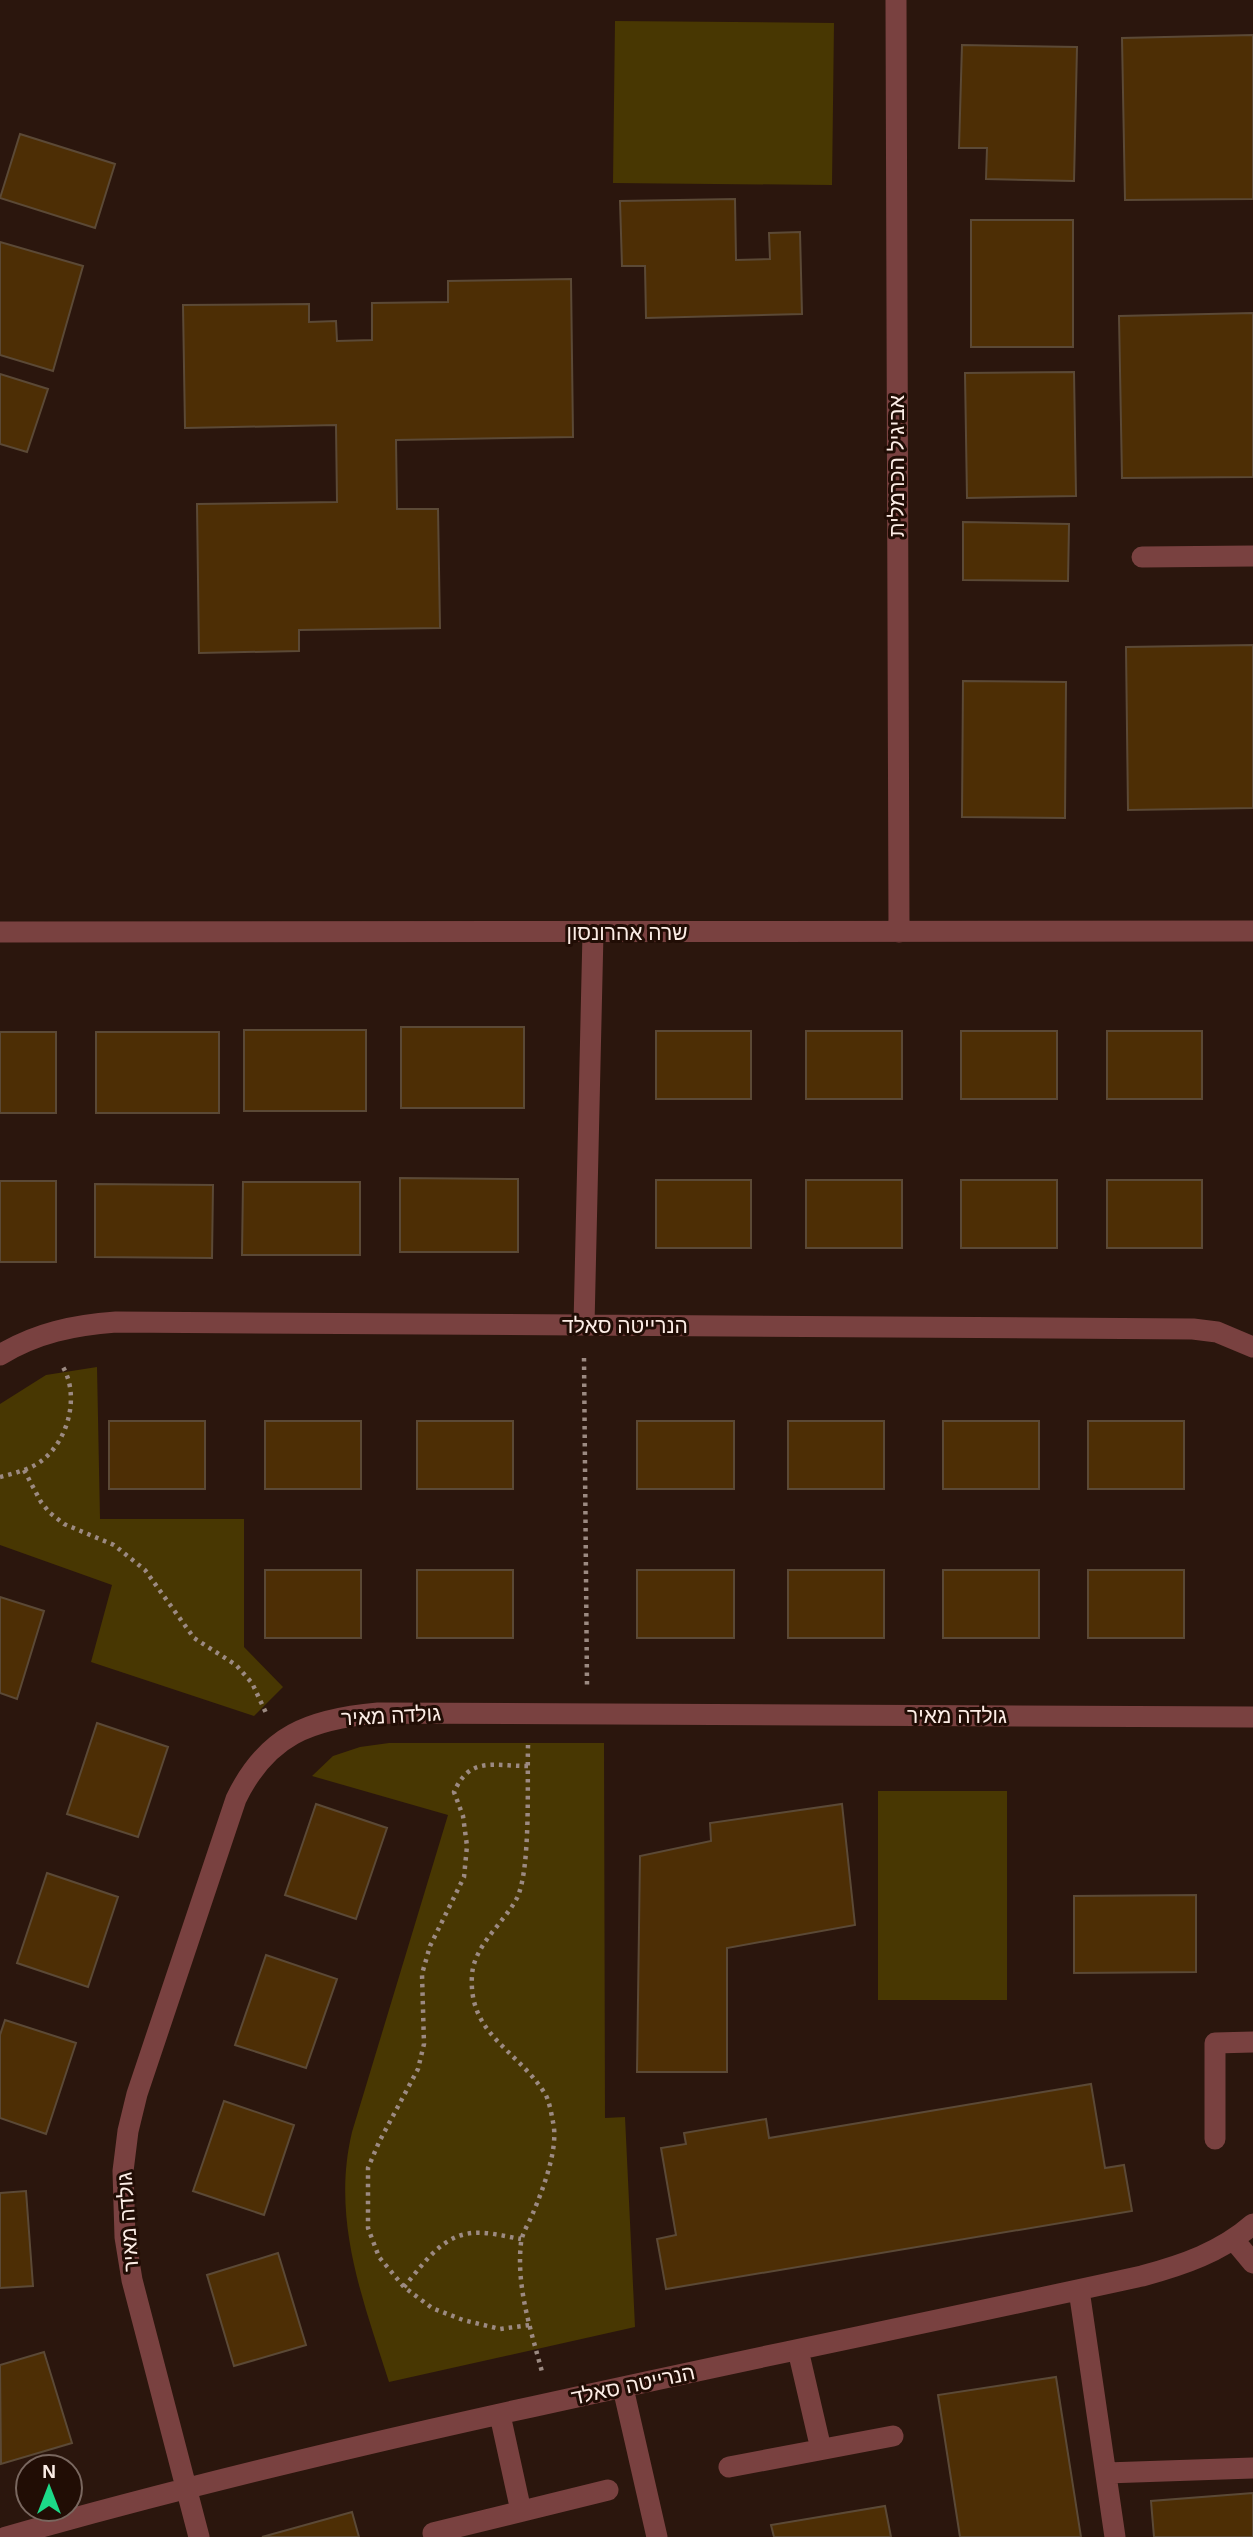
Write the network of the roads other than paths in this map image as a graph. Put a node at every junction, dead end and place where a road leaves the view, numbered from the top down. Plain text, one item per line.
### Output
1 (896, 0) edge
2 (1253, 556) edge
3 (1142, 557) dead end
4 (1253, 931) edge
5 (0, 932) edge
6 (899, 932) junction
7 (593, 933) junction
8 (584, 1325) junction
9 (1253, 1347) edge
10 (0, 1355) edge
11 (1253, 1717) edge
12 (1253, 2042) edge
13 (1215, 2139) dead end
14 (1253, 2224) edge
15 (1233, 2239) junction
16 (1253, 2263) edge
17 (1079, 2290) junction
18 (798, 2350) junction
19 (623, 2388) junction
20 (499, 2415) junction
21 (893, 2436) dead end
22 (821, 2449) junction
23 (729, 2467) dead end
24 (1253, 2468) edge
25 (1106, 2473) junction
26 (187, 2489) junction
27 (608, 2490) dead end
28 (521, 2511) junction
29 (433, 2533) dead end
30 (6, 2537) edge
31 (199, 2537) edge
32 (657, 2537) edge
33 (1115, 2537) edge

1 - 6 street, אביגיל הכרמלית
2 - 3 street
4 - 6 street, שרה אהרונסון
5 - 7 street, שרה אהרונסון
6 - 7 street, שרה אהרונסון
7 - 8 street
8 - 9 street, הנרייטה סאלד
8 - 10 street, הנרייטה סאלד
11 - 26 street, גולדה מאיר
12 - 13 street
14 - 15 street, הנרייטה סאלד
15 - 16 street
15 - 17 street, הנרייטה סאלד
17 - 18 street, הנרייטה סאלד
17 - 25 street
18 - 19 street, הנרייטה סאלד
18 - 22 street
19 - 20 street, הנרייטה סאלד
19 - 32 street
20 - 26 street, הנרייטה סאלד
20 - 28 street
21 - 22 street
22 - 23 street
24 - 25 street
25 - 33 street
26 - 30 street, הנרייטה סאלד
26 - 31 street, גולדה מאיר
27 - 28 street
28 - 29 street

